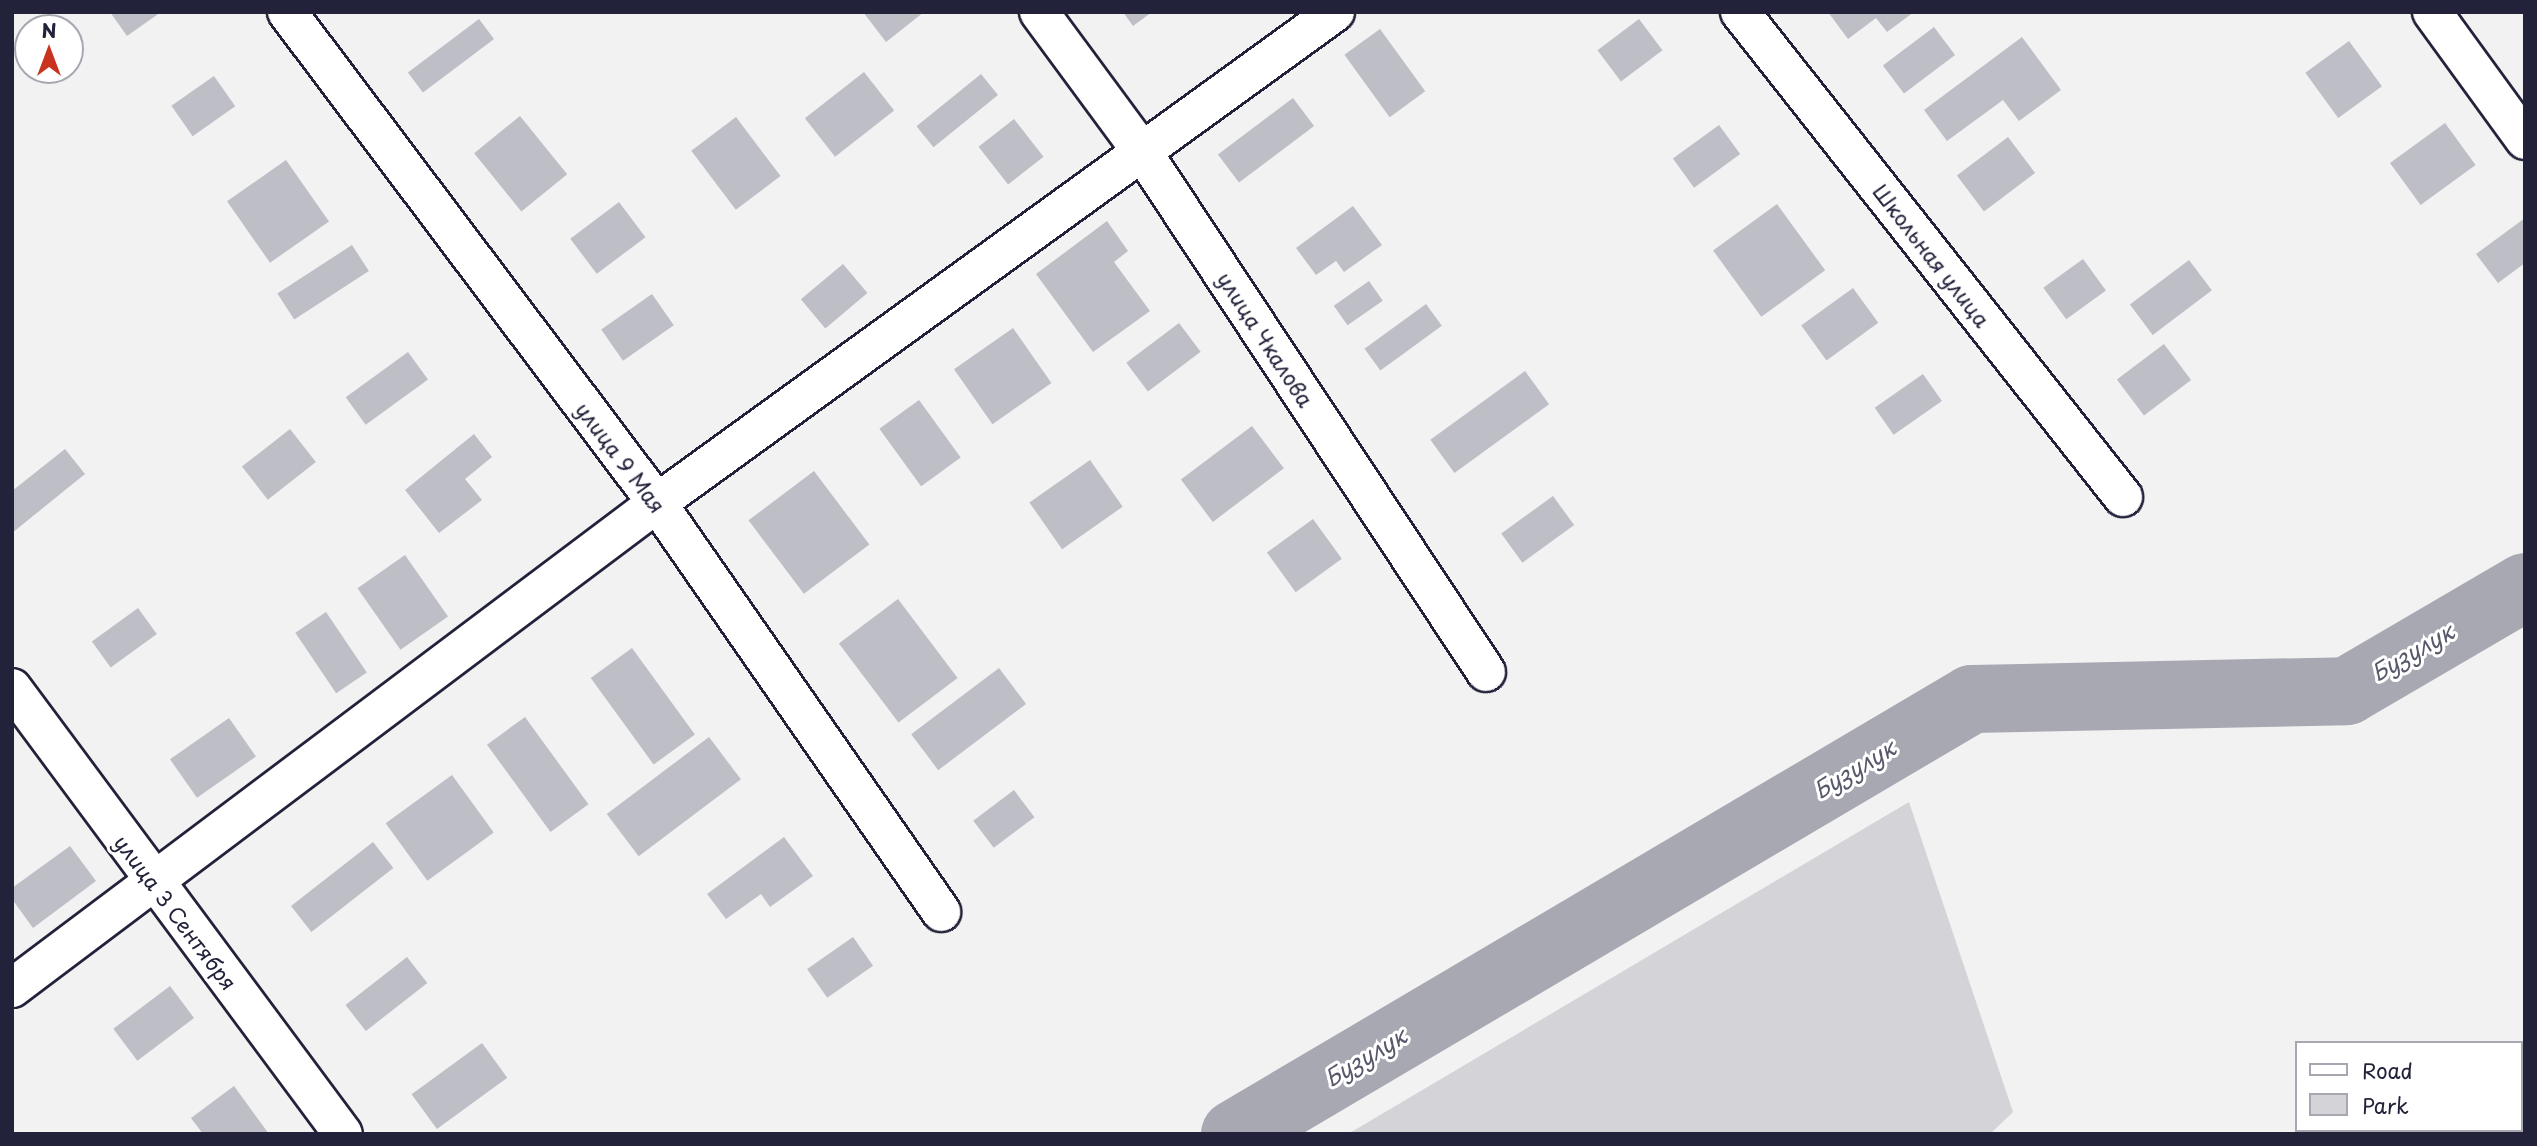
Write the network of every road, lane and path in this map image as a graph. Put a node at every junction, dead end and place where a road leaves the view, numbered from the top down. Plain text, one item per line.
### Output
1 (287, 12) edge
2 (1039, 12) edge
3 (1335, 12) edge
4 (1740, 12) edge
5 (2432, 12) edge
6 (2525, 140) edge
7 (1143, 153) junction
8 (2123, 497) dead end
9 (657, 503) junction
10 (1486, 672) dead end
11 (12, 688) edge
12 (151, 880) junction
13 (941, 912) dead end
14 (12, 988) edge
15 (343, 1134) edge

1 - 9 street, улица 9 Мая
2 - 7 street, улица Чкалова
3 - 7 street
4 - 8 street, Школьная улица
5 - 6 street
7 - 9 street
7 - 10 street, улица Чкалова
9 - 12 street
9 - 13 street, улица 9 Мая
11 - 12 street, улица 3 Сентября
12 - 14 street
12 - 15 street, улица 3 Сентября

